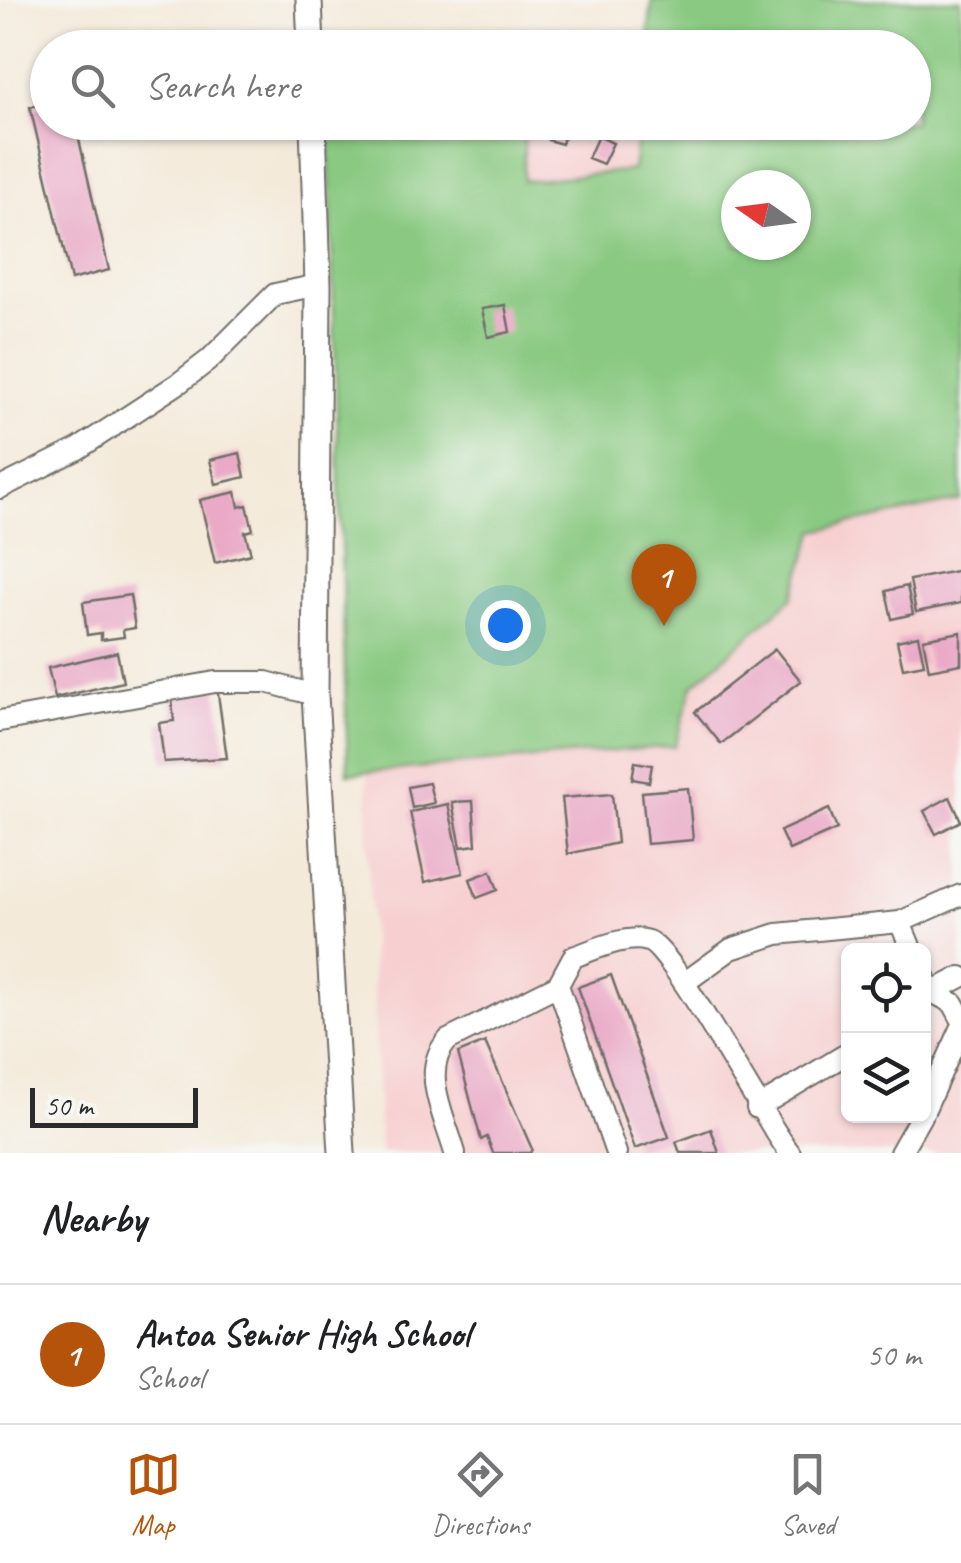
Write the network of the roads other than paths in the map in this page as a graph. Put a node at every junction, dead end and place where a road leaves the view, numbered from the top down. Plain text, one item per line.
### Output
1 (310, 0) edge
2 (311, 30) edge
3 (314, 140) edge
4 (318, 285) junction
5 (0, 488) edge
6 (315, 695) junction
7 (0, 721) edge
8 (961, 895) edge
9 (900, 922) junction
10 (909, 943) edge
11 (961, 977) edge
12 (684, 983) junction
13 (558, 985) junction
14 (931, 986) edge
15 (931, 991) edge
16 (961, 1018) edge
17 (961, 1029) edge
18 (841, 1057) edge
19 (931, 1094) edge
20 (756, 1108) junction
21 (916, 1123) edge
22 (342, 1153) edge
23 (455, 1153) edge
24 (616, 1153) edge
25 (790, 1153) edge
26 (900, 1153) edge

1 - 2 street
3 - 4 street
4 - 5 street
4 - 6 street
6 - 7 street
6 - 22 street
8 - 9 street
9 - 10 street
9 - 12 street
11 - 14 street
12 - 13 street
12 - 20 street
13 - 23 street
13 - 24 street
15 - 16 street
17 - 19 street
18 - 20 street
20 - 25 street
21 - 26 street

